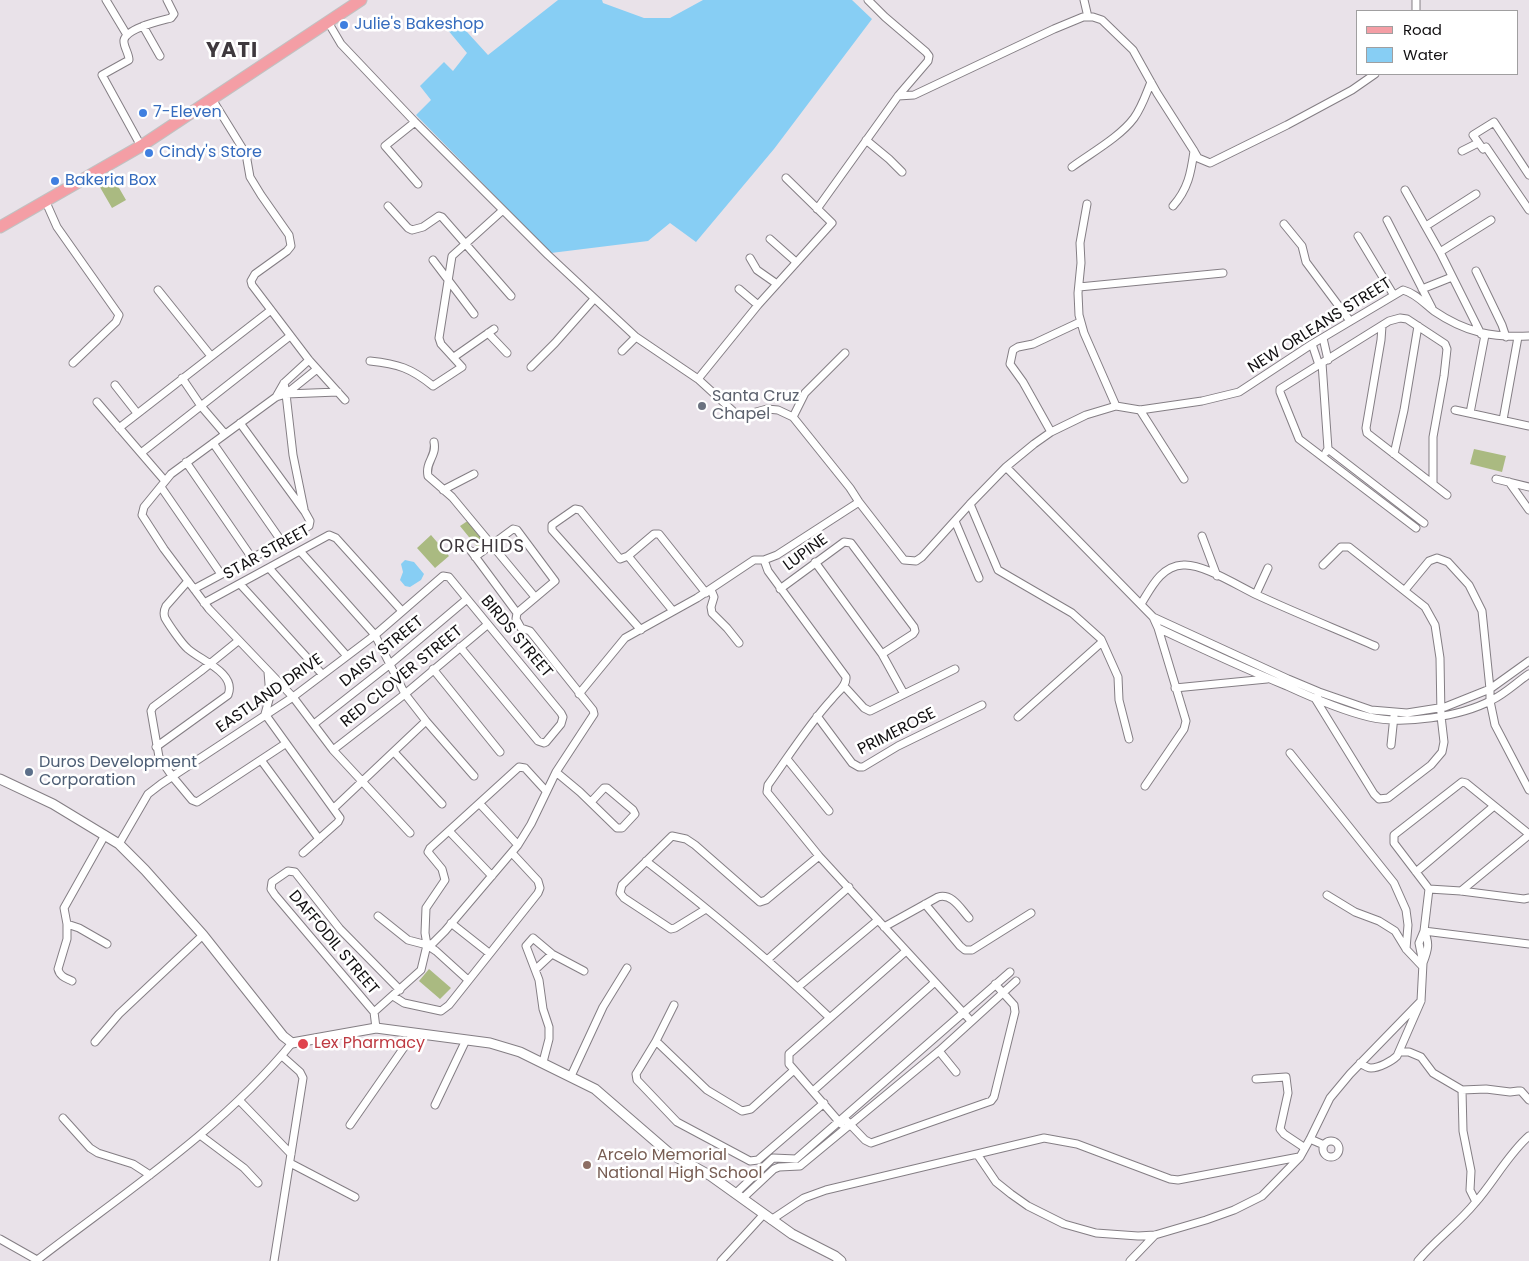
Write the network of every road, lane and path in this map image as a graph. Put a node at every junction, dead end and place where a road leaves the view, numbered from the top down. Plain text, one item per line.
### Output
1 (106, 0) edge
2 (167, 0) edge
3 (361, 0) edge
4 (868, 0) edge
5 (1084, 0) edge
6 (1088, 17) junction
7 (328, 22) junction
8 (143, 26) junction
9 (127, 35) junction
10 (160, 56) dead end
11 (1374, 75) edge
12 (1151, 82) junction
13 (898, 96) junction
14 (212, 99) junction
15 (415, 122) junction
16 (866, 140) junction
17 (1478, 143) junction
18 (141, 146) junction
19 (1194, 151) junction
20 (1462, 152) dead end
21 (1072, 167) dead end
22 (902, 172) dead end
23 (1529, 175) edge
24 (786, 178) dead end
25 (418, 184) dead end
26 (1405, 190) dead end
27 (1476, 194) dead end
28 (45, 200) junction
29 (1087, 204) dead end
30 (388, 206) dead end
31 (1173, 206) dead end
32 (817, 209) junction
33 (503, 210) junction
34 (1529, 210) edge
35 (1387, 220) dead end
36 (1491, 220) dead end
37 (1284, 224) dead end
38 (1426, 226) junction
39 (0, 227) edge
40 (1358, 236) dead end
41 (770, 240) dead end
42 (466, 243) junction
43 (1440, 252) junction
44 (750, 258) dead end
45 (433, 260) dead end
46 (796, 262) junction
47 (1476, 271) dead end
48 (1223, 273) dead end
49 (1452, 278) junction
50 (448, 280) junction
51 (777, 284) junction
52 (1079, 286) junction
53 (739, 289) dead end
54 (1422, 289) junction
55 (158, 290) dead end
56 (1393, 294) junction
57 (511, 296) dead end
58 (594, 299) junction
59 (758, 305) junction
60 (271, 310) junction
61 (1434, 310) junction
62 (474, 314) dead end
63 (1350, 321) junction
64 (1080, 322) junction
65 (1382, 326) junction
66 (1418, 326) junction
67 (1483, 334) junction
68 (290, 336) junction
69 (1518, 336) junction
70 (1529, 336) edge
71 (636, 337) junction
72 (1506, 337) junction
73 (1322, 338) junction
74 (1312, 344) junction
75 (622, 351) dead end
76 (845, 353) dead end
77 (507, 354) dead end
78 (212, 356) junction
79 (454, 357) junction
80 (310, 360) junction
81 (370, 361) dead end
82 (73, 363) dead end
83 (1323, 363) junction
84 (532, 366) dead end
85 (317, 369) junction
86 (182, 378) junction
87 (698, 379) junction
88 (284, 383) junction
89 (114, 385) dead end
90 (338, 392) junction
91 (286, 394) junction
92 (276, 397) junction
93 (345, 400) dead end
94 (97, 402) dead end
95 (201, 406) junction
96 (1116, 406) junction
97 (1140, 410) junction
98 (1455, 410) dead end
99 (137, 413) junction
100 (1470, 413) junction
101 (793, 417) junction
102 (1503, 420) junction
103 (240, 423) junction
104 (1529, 426) edge
105 (119, 428) junction
106 (1051, 432) junction
107 (225, 434) junction
108 (434, 442) dead end
109 (213, 443) junction
110 (1328, 449) junction
111 (141, 453) junction
112 (1394, 454) junction
113 (1322, 456) junction
114 (186, 462) junction
115 (1006, 467) junction
116 (474, 474) dead end
117 (1184, 479) dead end
118 (1496, 479) dead end
119 (1509, 482) junction
120 (163, 484) junction
121 (1433, 484) junction
122 (1529, 487) edge
123 (443, 490) junction
124 (1447, 495) dead end
125 (858, 502) junction
126 (970, 504) junction
127 (1529, 510) edge
128 (305, 512) junction
129 (955, 521) junction
130 (1424, 523) dead end
131 (1416, 528) dead end
132 (1202, 536) dead end
133 (282, 542) junction
134 (491, 546) junction
135 (300, 551) junction
136 (628, 556) junction
137 (252, 558) junction
138 (764, 560) junction
139 (815, 562) junction
140 (1323, 565) dead end
141 (269, 568) junction
142 (1268, 568) dead end
143 (221, 574) junction
144 (448, 576) joint
145 (1217, 576) junction
146 (979, 578) dead end
147 (188, 581) junction
148 (240, 584) junction
149 (194, 589) junction
150 (780, 589) junction
151 (1405, 590) junction
152 (709, 591) junction
153 (1256, 594) junction
154 (535, 597) junction
155 (466, 599) junction
156 (204, 603) junction
157 (1140, 604) junction
158 (402, 611) junction
159 (674, 611) junction
160 (517, 613) junction
161 (1153, 618) junction
162 (487, 625) junction
163 (1158, 628) junction
164 (640, 630) junction
165 (375, 635) junction
166 (238, 641) junction
167 (1102, 642) junction
168 (738, 643) dead end
169 (1375, 646) dead end
170 (460, 647) junction
171 (882, 654) junction
172 (347, 656) junction
173 (1529, 661) edge
174 (211, 663) junction
175 (389, 665) junction
176 (433, 669) junction
177 (955, 669) dead end
178 (268, 672) junction
179 (322, 674) junction
180 (1529, 674) edge
181 (1270, 676) junction
182 (844, 686) junction
183 (1175, 688) junction
184 (1490, 689) junction
185 (1319, 692) junction
186 (405, 694) junction
187 (579, 694) junction
188 (904, 694) junction
189 (292, 697) junction
190 (1316, 700) junction
191 (1490, 701) junction
192 (982, 705) dead end
193 (1394, 712) junction
194 (1441, 712) junction
195 (265, 714) junction
196 (817, 716) junction
197 (1018, 717) dead end
198 (1393, 720) junction
199 (426, 721) junction
200 (314, 724) junction
201 (1129, 740) dead end
202 (285, 744) junction
203 (1391, 745) dead end
204 (156, 747) junction
205 (333, 750) junction
206 (394, 752) junction
207 (500, 752) dead end
208 (1290, 753) dead end
209 (786, 759) junction
210 (262, 760) junction
211 (556, 772) junction
212 (172, 776) junction
213 (474, 776) dead end
214 (0, 779) edge
215 (361, 782) junction
216 (1145, 786) dead end
217 (1529, 790) edge
218 (546, 791) junction
219 (591, 802) junction
220 (442, 804) dead end
221 (480, 804) junction
222 (1494, 806) junction
223 (334, 808) junction
224 (829, 812) dead end
225 (449, 831) junction
226 (410, 833) dead end
227 (105, 834) junction
228 (1529, 835) edge
229 (319, 839) junction
230 (119, 844) junction
231 (518, 845) junction
232 (303, 853) dead end
233 (512, 853) junction
234 (819, 856) junction
235 (646, 861) junction
236 (1416, 872) junction
237 (492, 876) junction
238 (848, 887) junction
239 (1429, 889) junction
240 (1461, 891) junction
241 (1327, 895) dead end
242 (1529, 898) edge
243 (925, 904) junction
244 (706, 909) junction
245 (1031, 913) dead end
246 (378, 916) dead end
247 (969, 918) dead end
248 (878, 920) junction
249 (451, 923) junction
250 (67, 924) junction
251 (884, 927) junction
252 (1424, 931) junction
253 (203, 935) junction
254 (107, 944) dead end
255 (1529, 944) edge
256 (427, 945) junction
257 (1406, 950) junction
258 (906, 951) junction
259 (489, 953) junction
260 (552, 954) junction
261 (767, 960) junction
262 (1422, 964) junction
263 (627, 968) dead end
264 (536, 969) junction
265 (584, 971) dead end
266 (1010, 972) dead end
267 (468, 980) junction
268 (72, 981) dead end
269 (1016, 981) dead end
270 (935, 982) junction
271 (995, 984) junction
272 (798, 987) junction
273 (400, 990) junction
274 (1004, 992) junction
275 (393, 996) junction
276 (1421, 1001) junction
277 (674, 1005) dead end
278 (374, 1012) junction
279 (963, 1013) junction
280 (830, 1018) junction
281 (971, 1021) junction
282 (376, 1028) junction
283 (414, 1033) junction
284 (466, 1040) junction
285 (656, 1041) junction
286 (95, 1042) dead end
287 (292, 1043) junction
288 (939, 1051) junction
289 (1400, 1052) junction
290 (282, 1056) junction
291 (543, 1062) junction
292 (1360, 1063) junction
293 (794, 1070) junction
294 (956, 1072) dead end
295 (571, 1076) junction
296 (1256, 1080) dead end
297 (1462, 1090) junction
298 (813, 1091) junction
299 (239, 1100) junction
300 (1529, 1100) edge
301 (824, 1103) junction
302 (435, 1105) dead end
303 (64, 1118) dead end
304 (841, 1120) junction
305 (350, 1125) dead end
306 (848, 1127) junction
307 (200, 1135) junction
308 (1529, 1136) edge
309 (1310, 1139) junction
310 (1324, 1146) dead end
311 (1305, 1148) junction
312 (290, 1154) junction
313 (977, 1154) junction
314 (1300, 1157) junction
315 (290, 1163) junction
316 (150, 1175) junction
317 (258, 1182) dead end
318 (739, 1195) junction
319 (355, 1197) dead end
320 (1476, 1202) junction
321 (768, 1217) junction
322 (1155, 1235) junction
323 (0, 1239) edge
324 (37, 1260) edge
325 (274, 1261) edge
326 (721, 1261) edge
327 (840, 1261) edge
328 (1130, 1261) edge
329 (1418, 1261) edge

1 - 9 street
2 - 8 street
3 - 7 main road
4 - 13 street
5 - 6 street
6 - 12 street
6 - 13 street
7 - 14 main road
7 - 15 street
8 - 9 street
8 - 10 street
9 - 18 street
11 - 19 street
12 - 19 street
12 - 21 street
13 - 16 street
14 - 18 main road
14 - 60 street
15 - 25 street
15 - 33 street
16 - 22 street
16 - 32 street
17 - 20 street
17 - 23 street
17 - 34 street
18 - 28 main road
19 - 31 street
24 - 32 street
26 - 38 street
27 - 38 street
28 - 39 main road
28 - 82 street
29 - 52 street
30 - 42 street
32 - 46 street
33 - 42 street
33 - 58 street
35 - 54 street
36 - 43 street
37 - 63 street
38 - 43 street
40 - 56 street
41 - 46 street
42 - 50 street
42 - 57 street
43 - 49 street
44 - 51 street
45 - 50 street
46 - 51 street
47 - 72 street
48 - 52 street
49 - 54 street
49 - 67 street
50 - 62 street
50 - 79 street
51 - 59 street
52 - 64 street
53 - 59 street
54 - 61 street
55 - 78 street
56 - 61 street, NEW ORLEANS STREET
56 - 63 street, NEW ORLEANS STREET
58 - 71 street
58 - 84 street
59 - 87 street
60 - 68 street
60 - 78 street
61 - 67 street, NEW ORLEANS STREET
63 - 73 street, NEW ORLEANS STREET
64 - 96 street
64 - 106 street
65 - 66 street
65 - 83 street
65 - 112 street
66 - 112 street
66 - 121 street
67 - 72 street, NEW ORLEANS STREET
67 - 100 street
68 - 80 street
68 - 95 street
69 - 70 street, NEW ORLEANS STREET
69 - 72 street, NEW ORLEANS STREET
69 - 102 street
71 - 75 street
71 - 87 street
73 - 74 street, NEW ORLEANS STREET
73 - 83 street
74 - 83 street
74 - 97 street, NEW ORLEANS STREET
76 - 101 street
77 - 79 street
78 - 86 street
79 - 81 street
80 - 85 street
80 - 88 street
83 - 110 street
83 - 113 street
85 - 90 street
85 - 91 street
86 - 95 street
86 - 99 street
87 - 101 street
88 - 91 street
88 - 92 street
89 - 99 street
90 - 91 street
90 - 93 street
91 - 92 street
91 - 128 street
92 - 103 street
94 - 105 street
95 - 107 street
95 - 111 street
96 - 97 street, NEW ORLEANS STREET
96 - 106 street
97 - 117 street
98 - 100 street
99 - 105 street
100 - 102 street
101 - 125 street
102 - 104 street
103 - 107 street
103 - 128 street
105 - 111 street
106 - 115 street
107 - 109 street
108 - 123 street
109 - 114 street
109 - 133 street
110 - 113 street
110 - 130 street
111 - 120 street
112 - 121 street
113 - 131 street
114 - 120 street
114 - 137 street
115 - 126 street
115 - 157 street
116 - 123 street
118 - 119 street
119 - 122 street
119 - 127 street
120 - 143 street
120 - 147 street
121 - 124 street
123 - 134 street
125 - 129 street
125 - 138 street
126 - 129 street
126 - 167 street
128 - 133 street
129 - 146 street
132 - 145 street
133 - 137 street
134 - 154 street
134 - 154 street
134 - 160 street
135 - 141 street, STAR STREET
135 - 158 street, STAR STREET
135 - 165 street
136 - 152 street
136 - 159 street
136 - 164 street
137 - 143 street
138 - 150 street
138 - 152 street
139 - 150 street, LUPINE
139 - 171 street
139 - 171 street, LUPINE
140 - 151 street
141 - 148 street, STAR STREET
141 - 172 street
142 - 153 street
143 - 149 street
144 - 155 street, BIRDS STREET
144 - 158 street, EASTLAND DRIVE
145 - 153 street
145 - 157 street
147 - 149 street
147 - 174 street
148 - 156 street, STAR STREET
148 - 179 street
149 - 156 street
150 - 182 street
151 - 184 street
151 - 194 street
152 - 159 street
152 - 168 street
153 - 169 street
154 - 160 street
155 - 162 street, BIRDS STREET
155 - 175 street, DAISY STREET
156 - 166 street
157 - 161 street
158 - 165 street, EASTLAND DRIVE
159 - 164 street
160 - 187 street
161 - 163 street
161 - 181 street
162 - 170 street, RED CLOVER STREET
162 - 170 street, BIRDS STREET
163 - 181 street
163 - 183 street
164 - 187 street
165 - 172 street, EASTLAND DRIVE
165 - 175 street
166 - 174 street
166 - 178 street
167 - 197 street
167 - 201 street
170 - 176 street, RED CLOVER STREET
171 - 188 street
172 - 179 street, EASTLAND DRIVE
173 - 184 street
174 - 204 street
174 - 204 street
175 - 186 street
175 - 200 street, DAISY STREET
176 - 186 street, RED CLOVER STREET
176 - 207 street
177 - 188 street
178 - 189 street
178 - 195 street
179 - 189 street, EASTLAND DRIVE
180 - 191 street
181 - 183 street
181 - 185 street
181 - 190 street
182 - 188 street
182 - 196 street
183 - 216 street
184 - 191 street
184 - 194 street
185 - 190 street
185 - 193 street
186 - 199 street
186 - 205 street, RED CLOVER STREET
187 - 211 street
189 - 195 street, EASTLAND DRIVE
189 - 200 street
190 - 194 street
190 - 198 street
191 - 194 street
191 - 217 street
192 - 196 street, PRIMEROSE
193 - 194 street
193 - 198 street
194 - 198 street
195 - 202 street
195 - 212 street, EASTLAND DRIVE
196 - 209 street
198 - 203 street
199 - 206 street
199 - 213 street
200 - 205 street
202 - 210 street
202 - 223 street
204 - 212 street
205 - 215 street
206 - 215 street
206 - 220 street
208 - 257 street
209 - 224 street
209 - 234 street
210 - 212 street
210 - 229 street
211 - 218 street
211 - 219 street
212 - 230 street, EASTLAND DRIVE
214 - 227 street
215 - 223 street
215 - 226 street
218 - 221 street
218 - 231 street
219 - 219 street
221 - 225 street
221 - 231 street
222 - 228 street
222 - 236 street
222 - 236 street
223 - 229 street
225 - 237 street
225 - 256 street
227 - 230 street
227 - 250 street
228 - 240 street
229 - 232 street
230 - 253 street
231 - 233 street
233 - 237 street
233 - 259 street
234 - 235 street
234 - 238 street
235 - 244 street
235 - 244 street
236 - 239 street
237 - 249 street
238 - 248 street
238 - 261 street
239 - 240 street
239 - 252 street
240 - 242 street
241 - 257 street
243 - 245 street
243 - 247 street
243 - 251 street
244 - 261 street
246 - 256 street
248 - 251 street
248 - 272 street
249 - 256 street
249 - 259 street
250 - 254 street
250 - 268 street
251 - 258 street
252 - 255 street
252 - 262 street
253 - 286 street
253 - 287 street
256 - 267 street
256 - 273 street
257 - 262 street
258 - 270 street
258 - 280 street
259 - 267 street
260 - 264 street
260 - 264 street
260 - 265 street
261 - 272 street
262 - 276 street
263 - 295 street
264 - 291 street
266 - 271 street
267 - 275 street
269 - 274 street
270 - 279 street
270 - 298 street
271 - 274 street
271 - 279 street
272 - 280 street
273 - 275 street
273 - 278 street, DAFFODIL STREET
274 - 281 street
274 - 306 street
275 - 278 street
276 - 289 street
276 - 292 street
277 - 285 street
278 - 282 street
279 - 281 street
279 - 304 street
280 - 293 street
281 - 288 street
282 - 283 street
282 - 287 street
283 - 284 street
283 - 305 street
284 - 291 street
284 - 302 street
285 - 293 street
285 - 301 street
287 - 290 street
288 - 294 street
288 - 306 street
289 - 292 street
289 - 297 street
290 - 299 street
290 - 312 street
291 - 295 street
292 - 309 street
293 - 298 street
295 - 318 street
296 - 311 street
297 - 300 street
297 - 320 street
298 - 301 street
299 - 307 street
299 - 312 street
301 - 304 street
303 - 316 street
304 - 306 street
304 - 318 street
306 - 318 street
307 - 316 street
307 - 317 street
308 - 320 street
309 - 310 street
309 - 311 street
311 - 314 street
312 - 315 street
313 - 314 street
313 - 321 street
313 - 322 street
314 - 322 street
315 - 319 street
315 - 325 street
316 - 324 street
318 - 321 street
320 - 329 street
321 - 326 street
321 - 327 street
322 - 328 street
323 - 324 street

